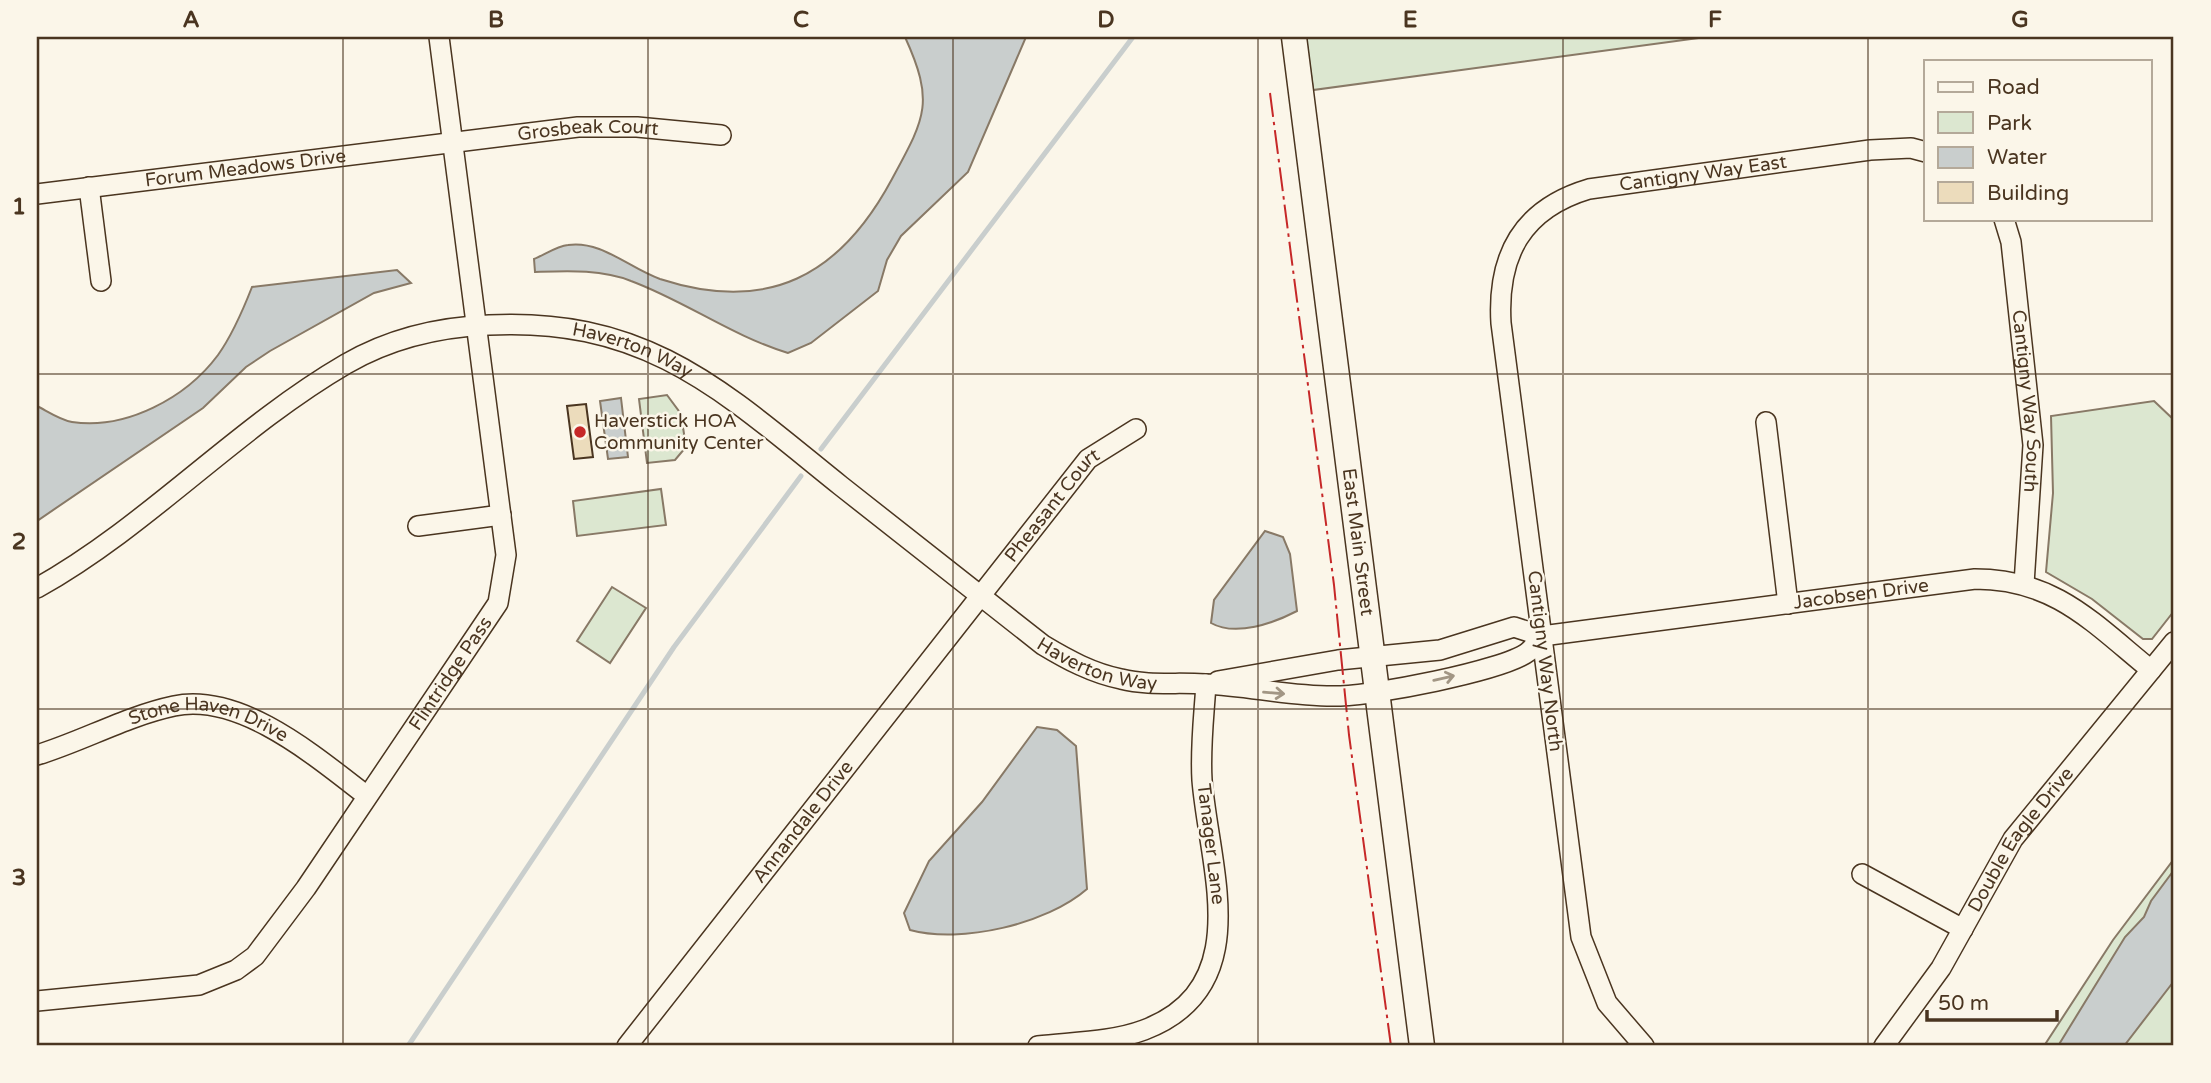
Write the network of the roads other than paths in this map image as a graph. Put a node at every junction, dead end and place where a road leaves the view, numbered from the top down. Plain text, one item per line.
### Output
1 (439, 37) edge
2 (1294, 37) edge
3 (721, 135) dead end
4 (454, 142) junction
5 (1924, 151) edge
6 (89, 187) junction
7 (37, 194) edge
8 (2004, 220) edge
9 (1507, 258) joint
10 (101, 281) dead end
11 (476, 326) junction
12 (1766, 422) dead end
13 (1136, 429) dead end
14 (501, 515) junction
15 (418, 526) dead end
16 (2025, 583) junction
17 (37, 587) edge
18 (980, 596) junction
19 (1788, 604) junction
20 (1542, 636) junction
21 (2174, 642) edge
22 (1372, 657) junction
23 (2151, 670) junction
24 (1206, 684) junction
25 (1377, 690) junction
26 (37, 755) edge
27 (367, 796) junction
28 (1862, 874) dead end
29 (1963, 929) junction
30 (37, 1001) edge
31 (629, 1046) edge
32 (1038, 1046) edge
33 (1422, 1046) edge
34 (1644, 1046) edge
35 (1884, 1046) edge

1 - 4 street, Flintridge Pass
2 - 22 main road, East Main Street
3 - 4 street, Grosbeak Court
4 - 6 street, Forum Meadows Drive
4 - 11 street, Flintridge Pass
5 - 9 street, Cantigny Way East
6 - 7 street, Forum Meadows Drive
6 - 10 street
8 - 16 street, Cantigny Way South
9 - 20 street, Cantigny Way North
11 - 14 street, Flintridge Pass
11 - 17 street, Haverton Way
11 - 18 street, Haverton Way
12 - 19 street
13 - 18 street, Pheasant Court
14 - 15 street
14 - 27 street, Flintridge Pass
16 - 19 street, Jacobsen Drive
16 - 23 street, Jacobsen Drive
18 - 24 street, Haverton Way
18 - 31 street, Annandale Drive
19 - 20 street, Jacobsen Drive
20 - 22 street, Jacobsen Drive
25 -> 20 street
20 - 34 street, Cantigny Way North
21 - 23 street, Double Eagle Drive
22 - 24 street, Haverton Way
22 - 25 main road, East Main Street
23 - 29 street, Double Eagle Drive
24 -> 25 street, Haverton Way
24 - 32 street, Tanager Lane
25 - 33 main road, East Main Street
26 - 27 street, Stone Haven Drive
27 - 30 street, Flintridge Pass
28 - 29 street
29 - 35 street, Double Eagle Drive

